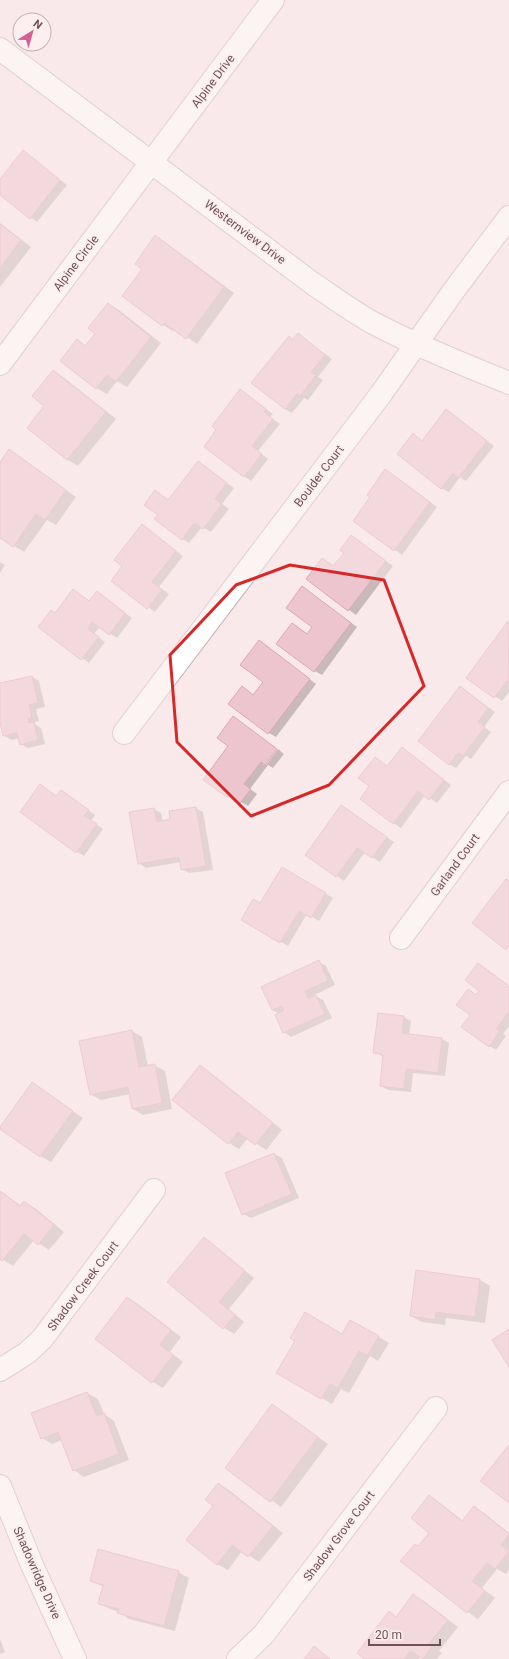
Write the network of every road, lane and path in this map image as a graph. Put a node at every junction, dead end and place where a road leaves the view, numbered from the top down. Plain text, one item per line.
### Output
1 (273, 0) edge
2 (0, 49) edge
3 (152, 162) junction
4 (509, 217) edge
5 (416, 344) junction
6 (0, 364) edge
7 (509, 383) edge
8 (124, 733) dead end
9 (509, 792) edge
10 (401, 938) dead end
11 (154, 1190) dead end
12 (0, 1370) edge
13 (436, 1408) dead end
14 (0, 1486) edge
15 (75, 1659) edge
16 (238, 1659) edge

1 - 3 street, Alpine Drive
2 - 3 street, Westernview Drive
3 - 5 street, Westernview Drive
3 - 6 street, Alpine Circle
4 - 5 street, Boulder Court
5 - 7 street, Westernview Drive
5 - 8 street, Boulder Court
9 - 10 street, Garland Court
11 - 12 street, Shadow Creek Court
13 - 16 street, Shadow Grove Court
14 - 15 street, Shadowridge Drive

